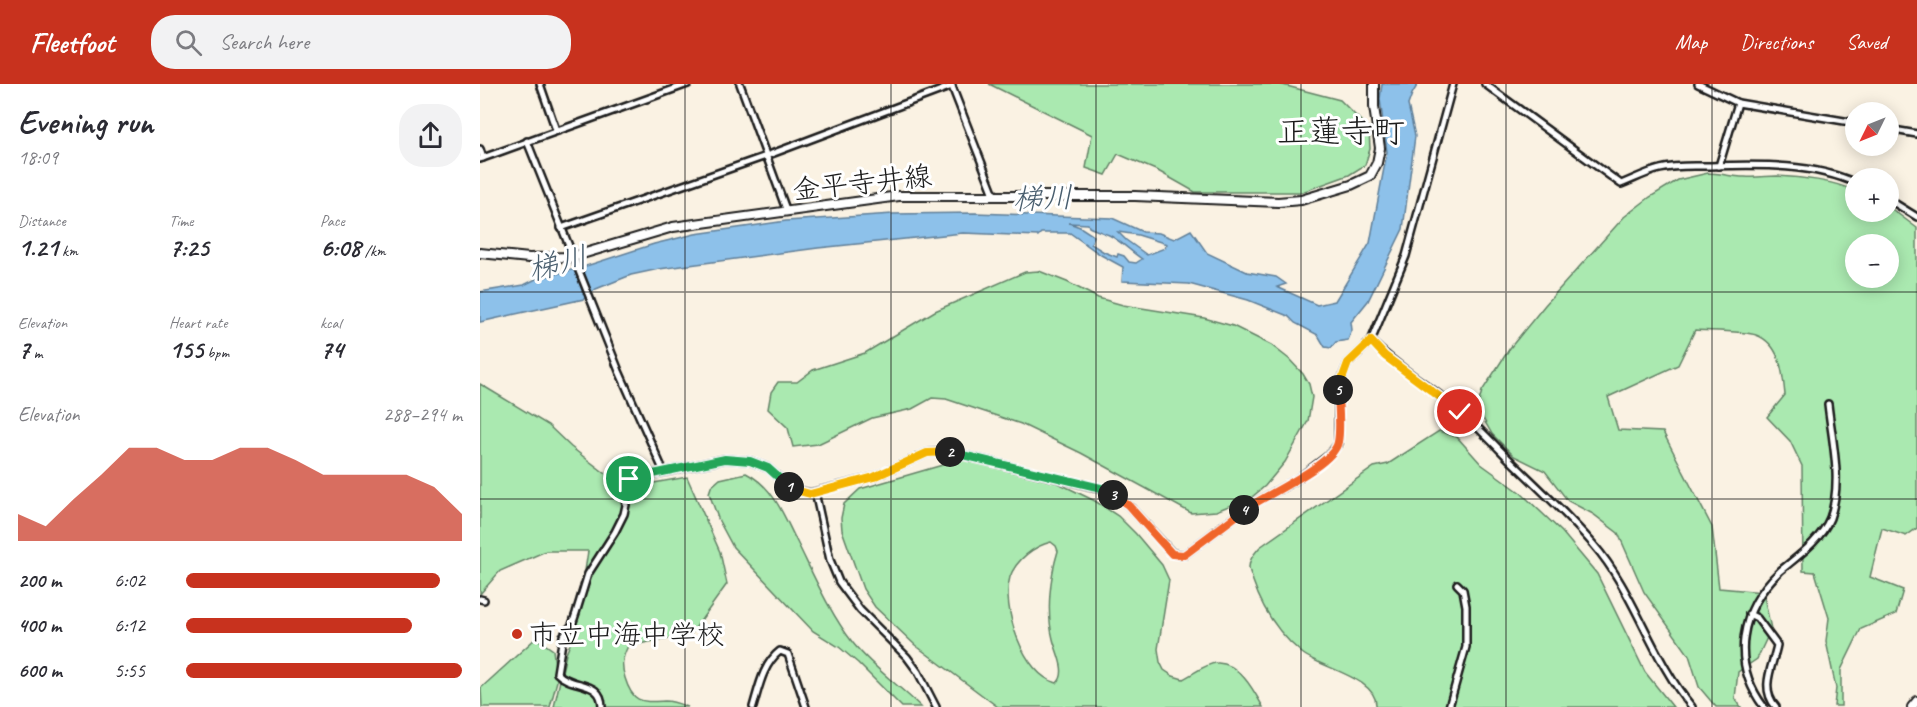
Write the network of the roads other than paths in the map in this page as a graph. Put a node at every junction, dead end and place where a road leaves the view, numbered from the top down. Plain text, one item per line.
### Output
1 (540, 84) edge
2 (688, 84) edge
3 (740, 84) edge
4 (1374, 84) edge
5 (1452, 84) edge
6 (1485, 84) edge
7 (1698, 84) edge
8 (952, 85) edge
9 (1738, 103) junction
10 (1845, 121) edge
11 (556, 130) junction
12 (1899, 131) edge
13 (1917, 134) edge
14 (527, 141) junction
15 (480, 149) edge
16 (765, 156) junction
17 (482, 158) edge
18 (1719, 166) junction
19 (1845, 179) edge
20 (995, 197) junction
21 (1899, 206) edge
22 (788, 212) junction
23 (1917, 217) edge
24 (561, 228) junction
25 (480, 253) edge
26 (572, 257) junction
27 (1371, 341) junction
28 (1828, 404) dead end
29 (664, 471) junction
30 (815, 492) junction
31 (1457, 584) dead end
32 (1749, 614) junction
33 (1917, 701) edge
34 (602, 707) edge
35 (753, 707) edge
36 (807, 707) edge
37 (936, 707) edge
38 (1449, 707) edge
39 (1692, 707) edge
40 (1764, 707) edge
41 (1776, 707) edge
42 (1912, 707) edge

1 - 11 street
2 - 11 street
3 - 16 street
4 - 20 main road, 金平寺井線
5 - 27 street
6 - 18 street
7 - 9 street
8 - 16 street
8 - 20 street
9 - 10 street
9 - 18 street
11 - 14 street
12 - 13 street
14 - 17 street
14 - 24 street
15 - 17 street
16 - 22 street
16 - 24 street
18 - 19 street
20 - 22 main road, 金平寺井線
21 - 23 street
22 - 26 main road, 金平寺井線
24 - 26 street
25 - 26 main road, 金平寺井線
26 - 29 street
27 - 30 street
27 - 39 street
28 - 32 street
29 - 30 street
29 - 34 street
30 - 37 street
31 - 38 street
32 - 40 street
32 - 41 street
33 - 42 main road
35 - 36 street

